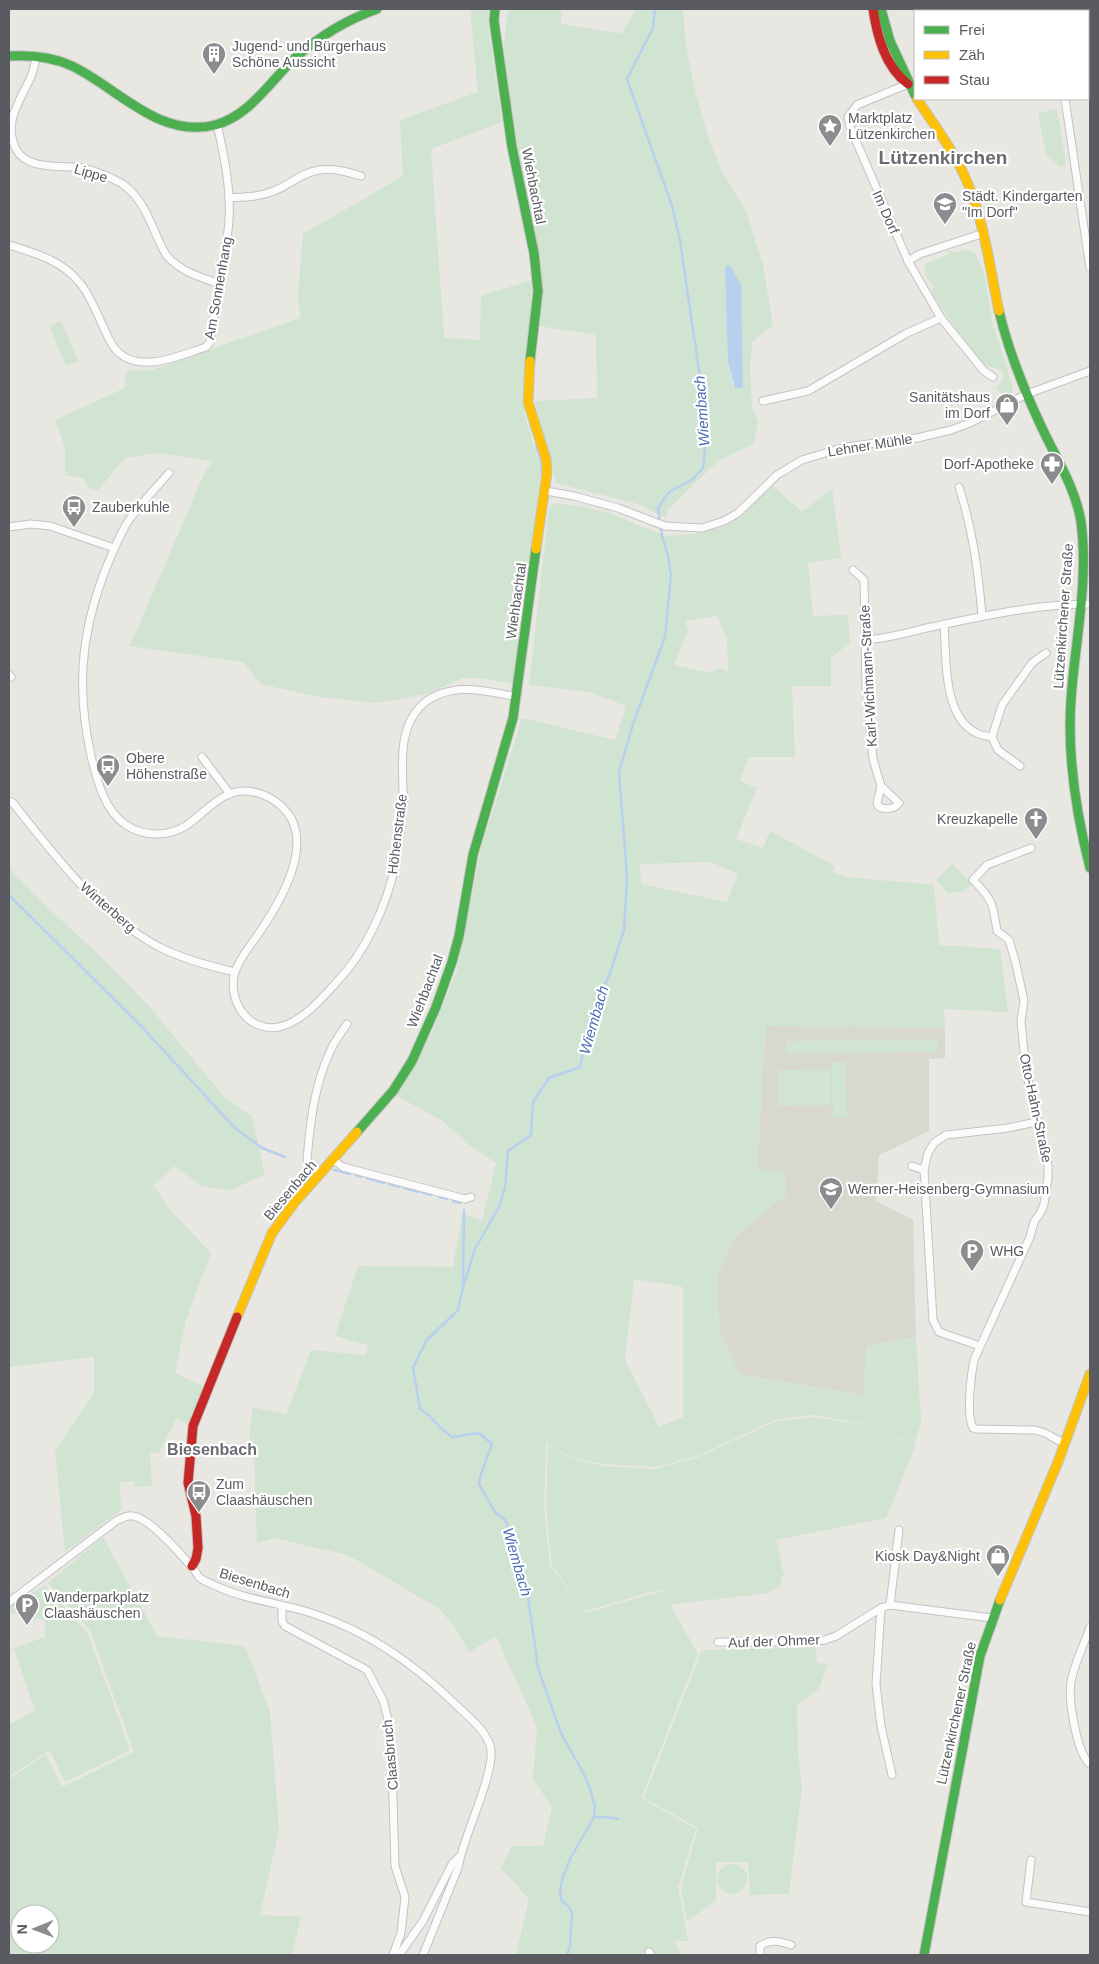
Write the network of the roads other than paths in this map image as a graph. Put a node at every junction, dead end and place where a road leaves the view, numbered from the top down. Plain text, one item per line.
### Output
1 (377, 9) edge
2 (495, 9) edge
3 (873, 9) edge
4 (881, 9) edge
5 (361, 11) edge
6 (9, 56) edge
7 (37, 56) junction
8 (908, 84) junction
9 (914, 92) edge
10 (919, 100) edge
11 (1065, 100) edge
12 (217, 124) junction
13 (361, 176) dead end
14 (229, 198) junction
15 (1087, 222) edge
16 (984, 232) junction
17 (9, 245) edge
18 (908, 261) junction
19 (1090, 268) edge
20 (220, 284) junction
21 (941, 318) junction
22 (1090, 371) edge
23 (993, 376) dead end
24 (1026, 394) junction
25 (763, 401) dead end
26 (169, 472) dead end
27 (959, 486) dead end
28 (546, 491) junction
29 (9, 527) edge
30 (114, 548) junction
31 (853, 570) dead end
32 (1079, 604) junction
33 (1090, 604) edge
34 (982, 615) junction
35 (944, 624) junction
36 (864, 640) junction
37 (1046, 653) dead end
38 (517, 697) junction
39 (992, 737) junction
40 (202, 757) dead end
41 (1020, 766) dead end
42 (880, 786) dead end
43 (230, 794) junction
44 (9, 801) edge
45 (1031, 848) dead end
46 (1090, 868) edge
47 (235, 972) junction
48 (347, 1024) dead end
49 (1036, 1122) junction
50 (333, 1160) junction
51 (912, 1166) dead end
52 (924, 1170) junction
53 (320, 1173) junction
54 (471, 1197) dead end
55 (980, 1346) junction
56 (1090, 1374) edge
57 (1065, 1444) junction
58 (899, 1530) dead end
59 (192, 1566) junction
60 (9, 1602) edge
61 (890, 1605) junction
62 (282, 1606) junction
63 (881, 1608) junction
64 (992, 1618) junction
65 (1090, 1627) edge
66 (718, 1642) dead end
67 (1090, 1764) edge
68 (892, 1774) dead end
69 (460, 1856) junction
70 (1031, 1860) dead end
71 (1090, 1912) edge
72 (791, 1945) dead end
73 (393, 1955) edge
74 (399, 1955) edge
75 (424, 1955) edge
76 (760, 1955) edge
77 (924, 1955) edge

1 - 5 street
2 - 28 street, Wiehbachtal
3 - 8 street, Lützenkirchener Straße
4 - 8 street, Lützenkirchener Straße
5 - 12 street
6 - 7 street
7 - 12 street
7 - 20 street, Lippe
8 - 9 street, Lützenkirchener Straße
8 - 18 street, Im Dorf
10 - 16 street, Lützenkirchener Straße
11 - 15 street
12 - 14 street, Am Sonnenhang
13 - 14 street
14 - 20 street, Am Sonnenhang
15 - 19 street
16 - 18 street
16 - 24 street, Lützenkirchener Straße
17 - 20 street, Am Sonnenhang
18 - 21 street, Im Dorf
21 - 23 street, Im Dorf
21 - 25 street
22 - 24 street, Lehner Mühle
24 - 28 street, Lehner Mühle
24 - 32 street, Lützenkirchener Straße
26 - 30 street, Höhenstraße
27 - 34 street
28 - 38 street, Wiehbachtal
29 - 30 street
30 - 43 street, Höhenstraße
31 - 36 street, Karl-Wichmann-Straße
32 - 33 street
32 - 34 street
32 - 46 street, Lützenkirchener Straße
34 - 35 street
35 - 36 street
35 - 39 street
36 - 42 street, Karl-Wichmann-Straße
37 - 39 street
38 - 47 street, Höhenstraße
38 - 50 street, Wiehbachtal
39 - 41 street
40 - 43 street
43 - 47 street, Höhenstraße
44 - 47 street, Winterberg
45 - 49 street, Otto-Hahn-Straße
48 - 53 street
49 - 52 street
49 - 55 street, Otto-Hahn-Straße
50 - 53 street, Biesenbach
50 - 54 street, Biesenbach
51 - 52 street
52 - 55 street
53 - 59 street, Biesenbach
55 - 57 street, Otto-Hahn-Straße
56 - 57 street, Lützenkirchener Straße
57 - 64 street, Lützenkirchener Straße
58 - 61 street
59 - 60 street
59 - 62 street, Biesenbach
61 - 63 street, Auf der Ohmer
61 - 64 street, Auf der Ohmer
62 - 69 street, Biesenbach
62 - 73 street, Claasbruch
63 - 66 street, Auf der Ohmer
63 - 68 street
64 - 77 street, Lützenkirchener Straße
65 - 67 street
69 - 74 street
69 - 75 street, Biesenbach
70 - 71 street
72 - 76 street

